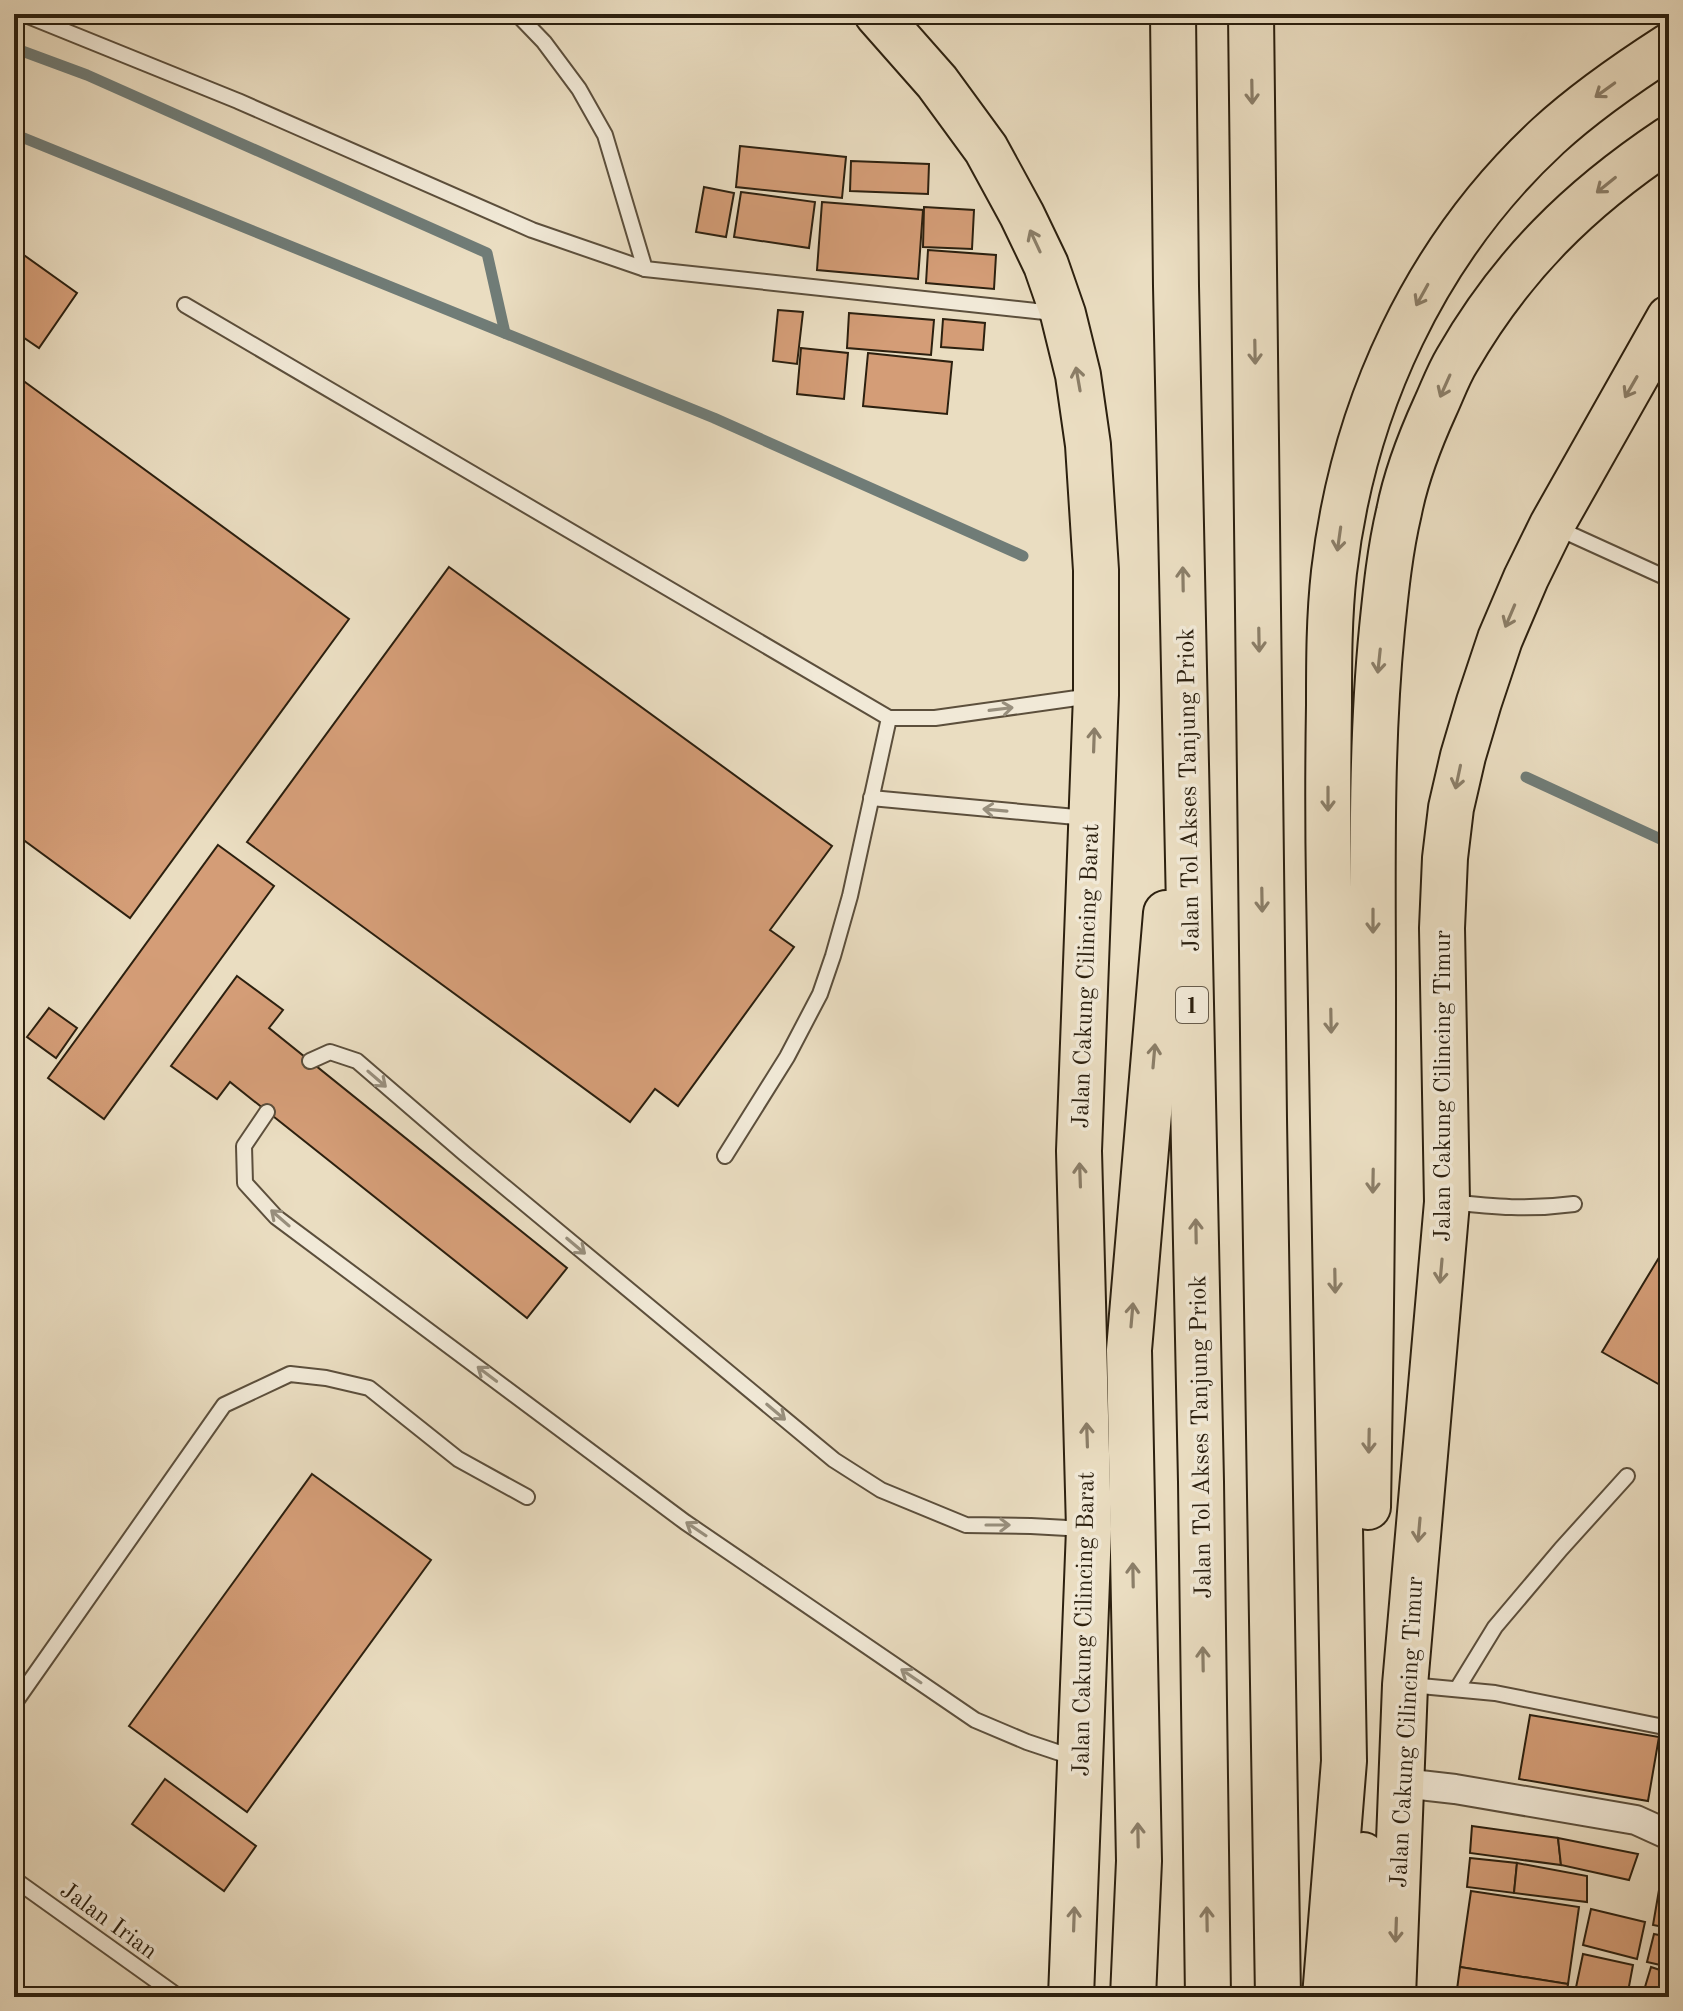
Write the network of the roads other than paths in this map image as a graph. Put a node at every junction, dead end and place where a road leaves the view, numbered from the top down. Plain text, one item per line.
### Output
1 (23, 14) edge
2 (517, 14) edge
3 (877, 14) edge
4 (1157, 14) edge
5 (1173, 14) edge
6 (1251, 14) edge
7 (1669, 46) edge
8 (1669, 139) edge
9 (645, 269) junction
10 (1176, 286) junction
11 (185, 305) dead end
12 (1063, 314) junction
13 (1669, 318) edge
14 (1552, 525) junction
15 (1669, 579) edge
16 (1186, 675) junction
17 (1081, 698) junction
18 (889, 718) junction
19 (871, 798) junction
20 (1078, 817) junction
21 (310, 1061) dead end
22 (267, 1112) dead end
23 (725, 1156) dead end
24 (1447, 1202) junction
25 (1574, 1204) dead end
26 (1627, 1476) dead end
27 (527, 1497) dead end
28 (1089, 1529) junction
29 (1405, 1685) junction
30 (1457, 1689) junction
31 (14, 1704) edge
32 (1669, 1728) edge
33 (1080, 1760) junction
34 (1402, 1783) junction
35 (1669, 1835) edge
36 (14, 1879) edge
37 (179, 1997) edge
38 (1071, 1997) edge
39 (1133, 1997) edge
40 (1208, 1997) edge
41 (1278, 1997) edge
42 (1325, 1997) edge
43 (1361, 1997) edge
44 (1393, 1997) edge

1 - 9 lane
2 - 9 lane
12 -> 3 highway, Jalan Cakung Cilincing Barat
4 - 10 highway
5 - 10 highway, Jalan Tol Akses Tanjung Priok / 1
6 -> 41 highway
7 -> 42 highway
8 -> 43 highway
9 - 12 lane
16 -> 10 highway, Jalan Tol Akses Tanjung Priok / 1
11 - 18 lane
17 -> 12 highway, Jalan Cakung Cilincing Barat
13 -> 14 highway, Jalan Cakung Cilincing Timur
14 - 15 lane
14 -> 24 highway, Jalan Cakung Cilincing Timur
39 -> 16 highway
40 -> 16 highway, Jalan Tol Akses Tanjung Priok / 1
18 -> 17 lane
20 -> 17 highway, Jalan Cakung Cilincing Barat
18 - 19 lane
20 -> 19 lane
19 - 23 lane
28 -> 20 highway, Jalan Cakung Cilincing Barat
21 -> 28 lane
33 -> 22 lane
24 - 25 lane
24 -> 29 highway, Jalan Cakung Cilincing Timur
26 - 30 lane
27 - 31 lane
28 - 33 highway, Jalan Cakung Cilincing Barat
29 - 30 lane
29 - 34 highway, Jalan Cakung Cilincing Timur
30 - 32 lane
38 -> 33 highway, Jalan Cakung Cilincing Barat
34 - 35 street
34 -> 44 highway, Jalan Cakung Cilincing Timur
36 - 37 lane, Jalan Irian

